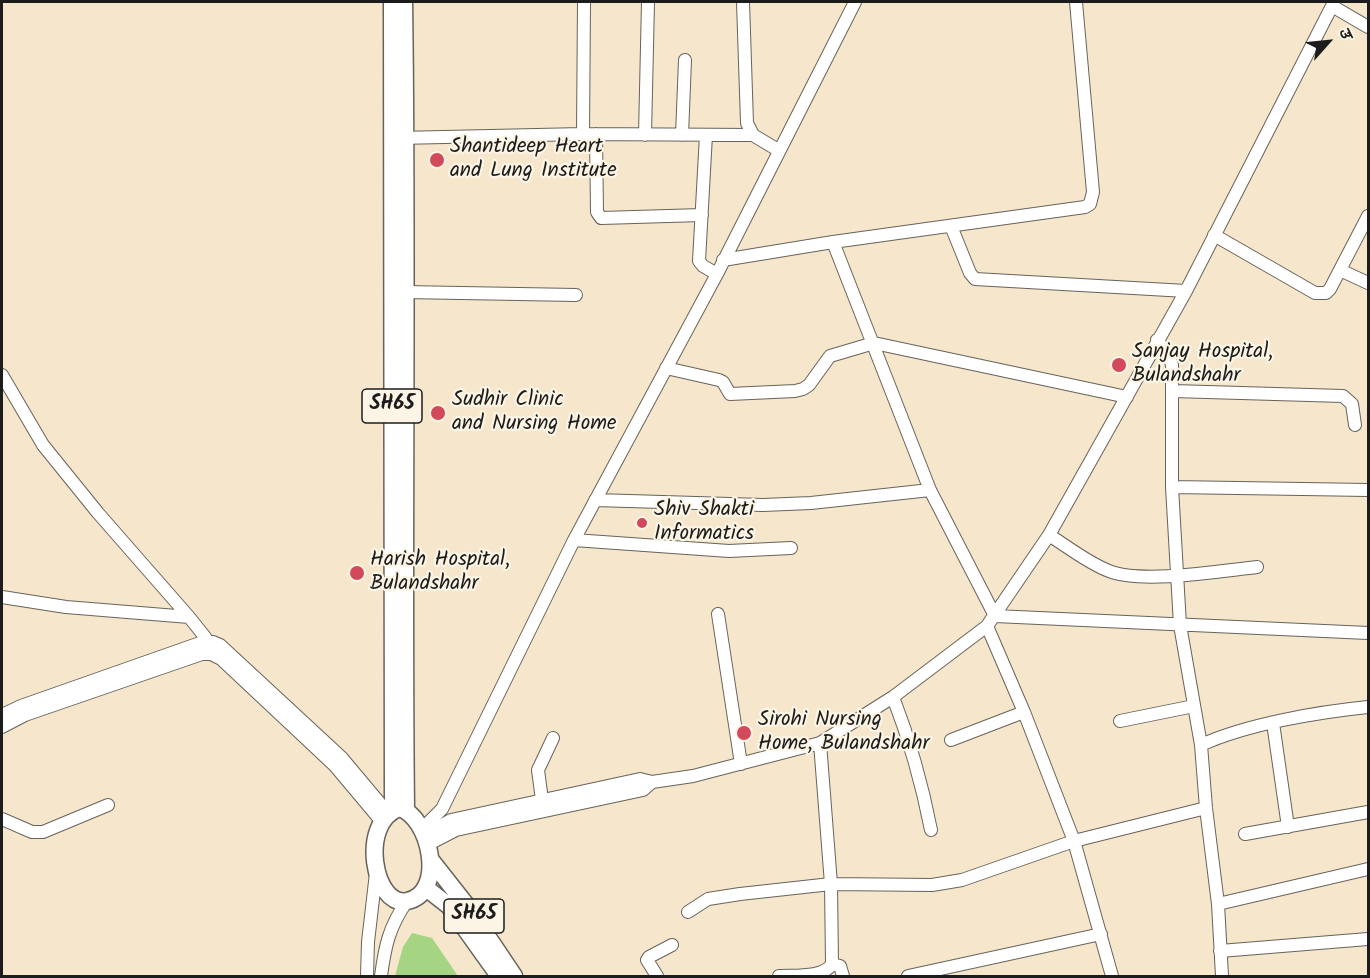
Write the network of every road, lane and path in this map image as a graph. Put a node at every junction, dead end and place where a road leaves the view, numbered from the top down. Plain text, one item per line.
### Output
1 (392, 2) edge
2 (404, 2) edge
3 (584, 2) edge
4 (648, 2) edge
5 (743, 2) edge
6 (855, 2) edge
7 (1076, 2) edge
8 (1333, 4) edge
9 (1368, 27) edge
10 (685, 60) dead end
11 (583, 134) junction
12 (596, 134) junction
13 (645, 135) junction
14 (682, 135) junction
15 (706, 135) junction
16 (753, 135) junction
17 (399, 138) junction
18 (778, 150) junction
19 (702, 215) junction
20 (1368, 216) edge
21 (951, 226) junction
22 (1214, 235) junction
23 (833, 242) junction
24 (723, 260) junction
25 (1340, 270) junction
26 (717, 274) junction
27 (1368, 284) edge
28 (1186, 291) junction
29 (404, 292) junction
30 (576, 295) dead end
31 (1157, 340) junction
32 (874, 343) junction
33 (666, 368) junction
34 (4, 384) edge
35 (1173, 391) junction
36 (1127, 397) junction
37 (1355, 425) dead end
38 (1172, 487) junction
39 (930, 490) junction
40 (1368, 490) edge
41 (595, 500) junction
42 (1048, 536) junction
43 (574, 540) junction
44 (791, 548) dead end
45 (1257, 567) dead end
46 (1177, 574) junction
47 (2, 597) edge
48 (718, 614) dead end
49 (189, 617) junction
50 (991, 621) junction
51 (1180, 625) junction
52 (1368, 633) edge
53 (209, 648) junction
54 (893, 697) junction
55 (1194, 706) junction
56 (1368, 709) edge
57 (1024, 712) junction
58 (2, 715) edge
59 (1120, 721) dead end
60 (1273, 723) junction
61 (2, 727) edge
62 (553, 738) dead end
63 (951, 740) dead end
64 (820, 743) junction
65 (1201, 745) junction
66 (741, 764) junction
67 (652, 782) junction
68 (542, 800) junction
69 (108, 805) dead end
70 (1206, 808) junction
71 (1368, 812) edge
72 (393, 814) junction
73 (2, 819) edge
74 (1288, 827) junction
75 (932, 830) dead end
76 (1245, 834) dead end
77 (1074, 841) junction
78 (425, 842) junction
79 (1368, 869) edge
80 (376, 870) junction
81 (831, 884) junction
82 (426, 888) junction
83 (407, 901) junction
84 (1218, 904) junction
85 (688, 912) dead end
86 (1101, 934) junction
87 (1368, 939) edge
88 (672, 945) dead end
89 (1220, 951) junction
90 (832, 964) junction
91 (367, 976) edge
92 (381, 976) edge
93 (499, 976) edge
94 (514, 976) edge
95 (657, 976) edge
96 (779, 976) edge
97 (843, 976) edge
98 (908, 976) edge
99 (1112, 976) edge
100 (1222, 976) edge

1 - 17 main road, SH65
2 - 17 main road, SH65
3 - 11 street
4 - 13 street
5 - 16 street
6 - 18 street
7 - 21 street
8 - 9 street
8 - 22 street
10 - 14 street
11 - 12 street
11 - 17 street
12 - 13 street
12 - 19 street
13 - 14 street
14 - 15 street
15 - 16 street
15 - 19 street
16 - 18 street
17 - 29 main road, SH65
17 - 72 main road, SH65
18 - 24 street
19 - 26 street
20 - 25 street
21 - 23 street
21 - 28 street
22 - 25 street
22 - 28 street
23 - 24 street
23 - 32 street
24 - 26 street
25 - 27 street
26 - 33 street
28 - 31 street
29 - 30 street
29 - 72 main road, SH65
31 - 35 street
31 - 36 street
32 - 33 street
32 - 36 street
32 - 39 street
33 - 41 street
34 - 49 street
35 - 37 street
35 - 38 street
36 - 42 street
38 - 40 street
38 - 46 street
39 - 41 street
39 - 50 street
41 - 43 street
42 - 46 street
42 - 50 street
43 - 44 street
43 - 78 street
45 - 46 street
46 - 51 street
47 - 49 street
48 - 66 street
49 - 53 street
50 - 51 street
50 - 54 street
50 - 57 street
51 - 52 street
51 - 55 street
53 - 58 street
53 - 61 street
53 - 72 street
54 - 64 street
54 - 75 street
55 - 59 street
55 - 65 street
56 - 60 street
57 - 63 street
57 - 77 street
60 - 65 street
60 - 74 street
62 - 68 street
64 - 66 street
64 - 81 street
65 - 70 street
66 - 67 street
67 - 68 street
67 - 78 street
68 - 78 street
69 - 73 street
70 - 77 street
70 - 84 street
71 - 74 street
72 - 78 main road, SH65
72 - 80 main road, SH65
74 - 76 street
77 - 81 street
77 - 86 street
78 - 82 main road, SH65
78 - 94 main road, SH65
79 - 84 street
80 - 83 main road, SH65
80 - 91 street
81 - 85 street
81 - 90 street
82 - 83 main road, SH65
82 - 93 main road, SH65
83 - 92 street
84 - 89 street
86 - 98 street
86 - 99 street
87 - 89 street
88 - 95 street
89 - 100 street
90 - 96 street
90 - 97 street

